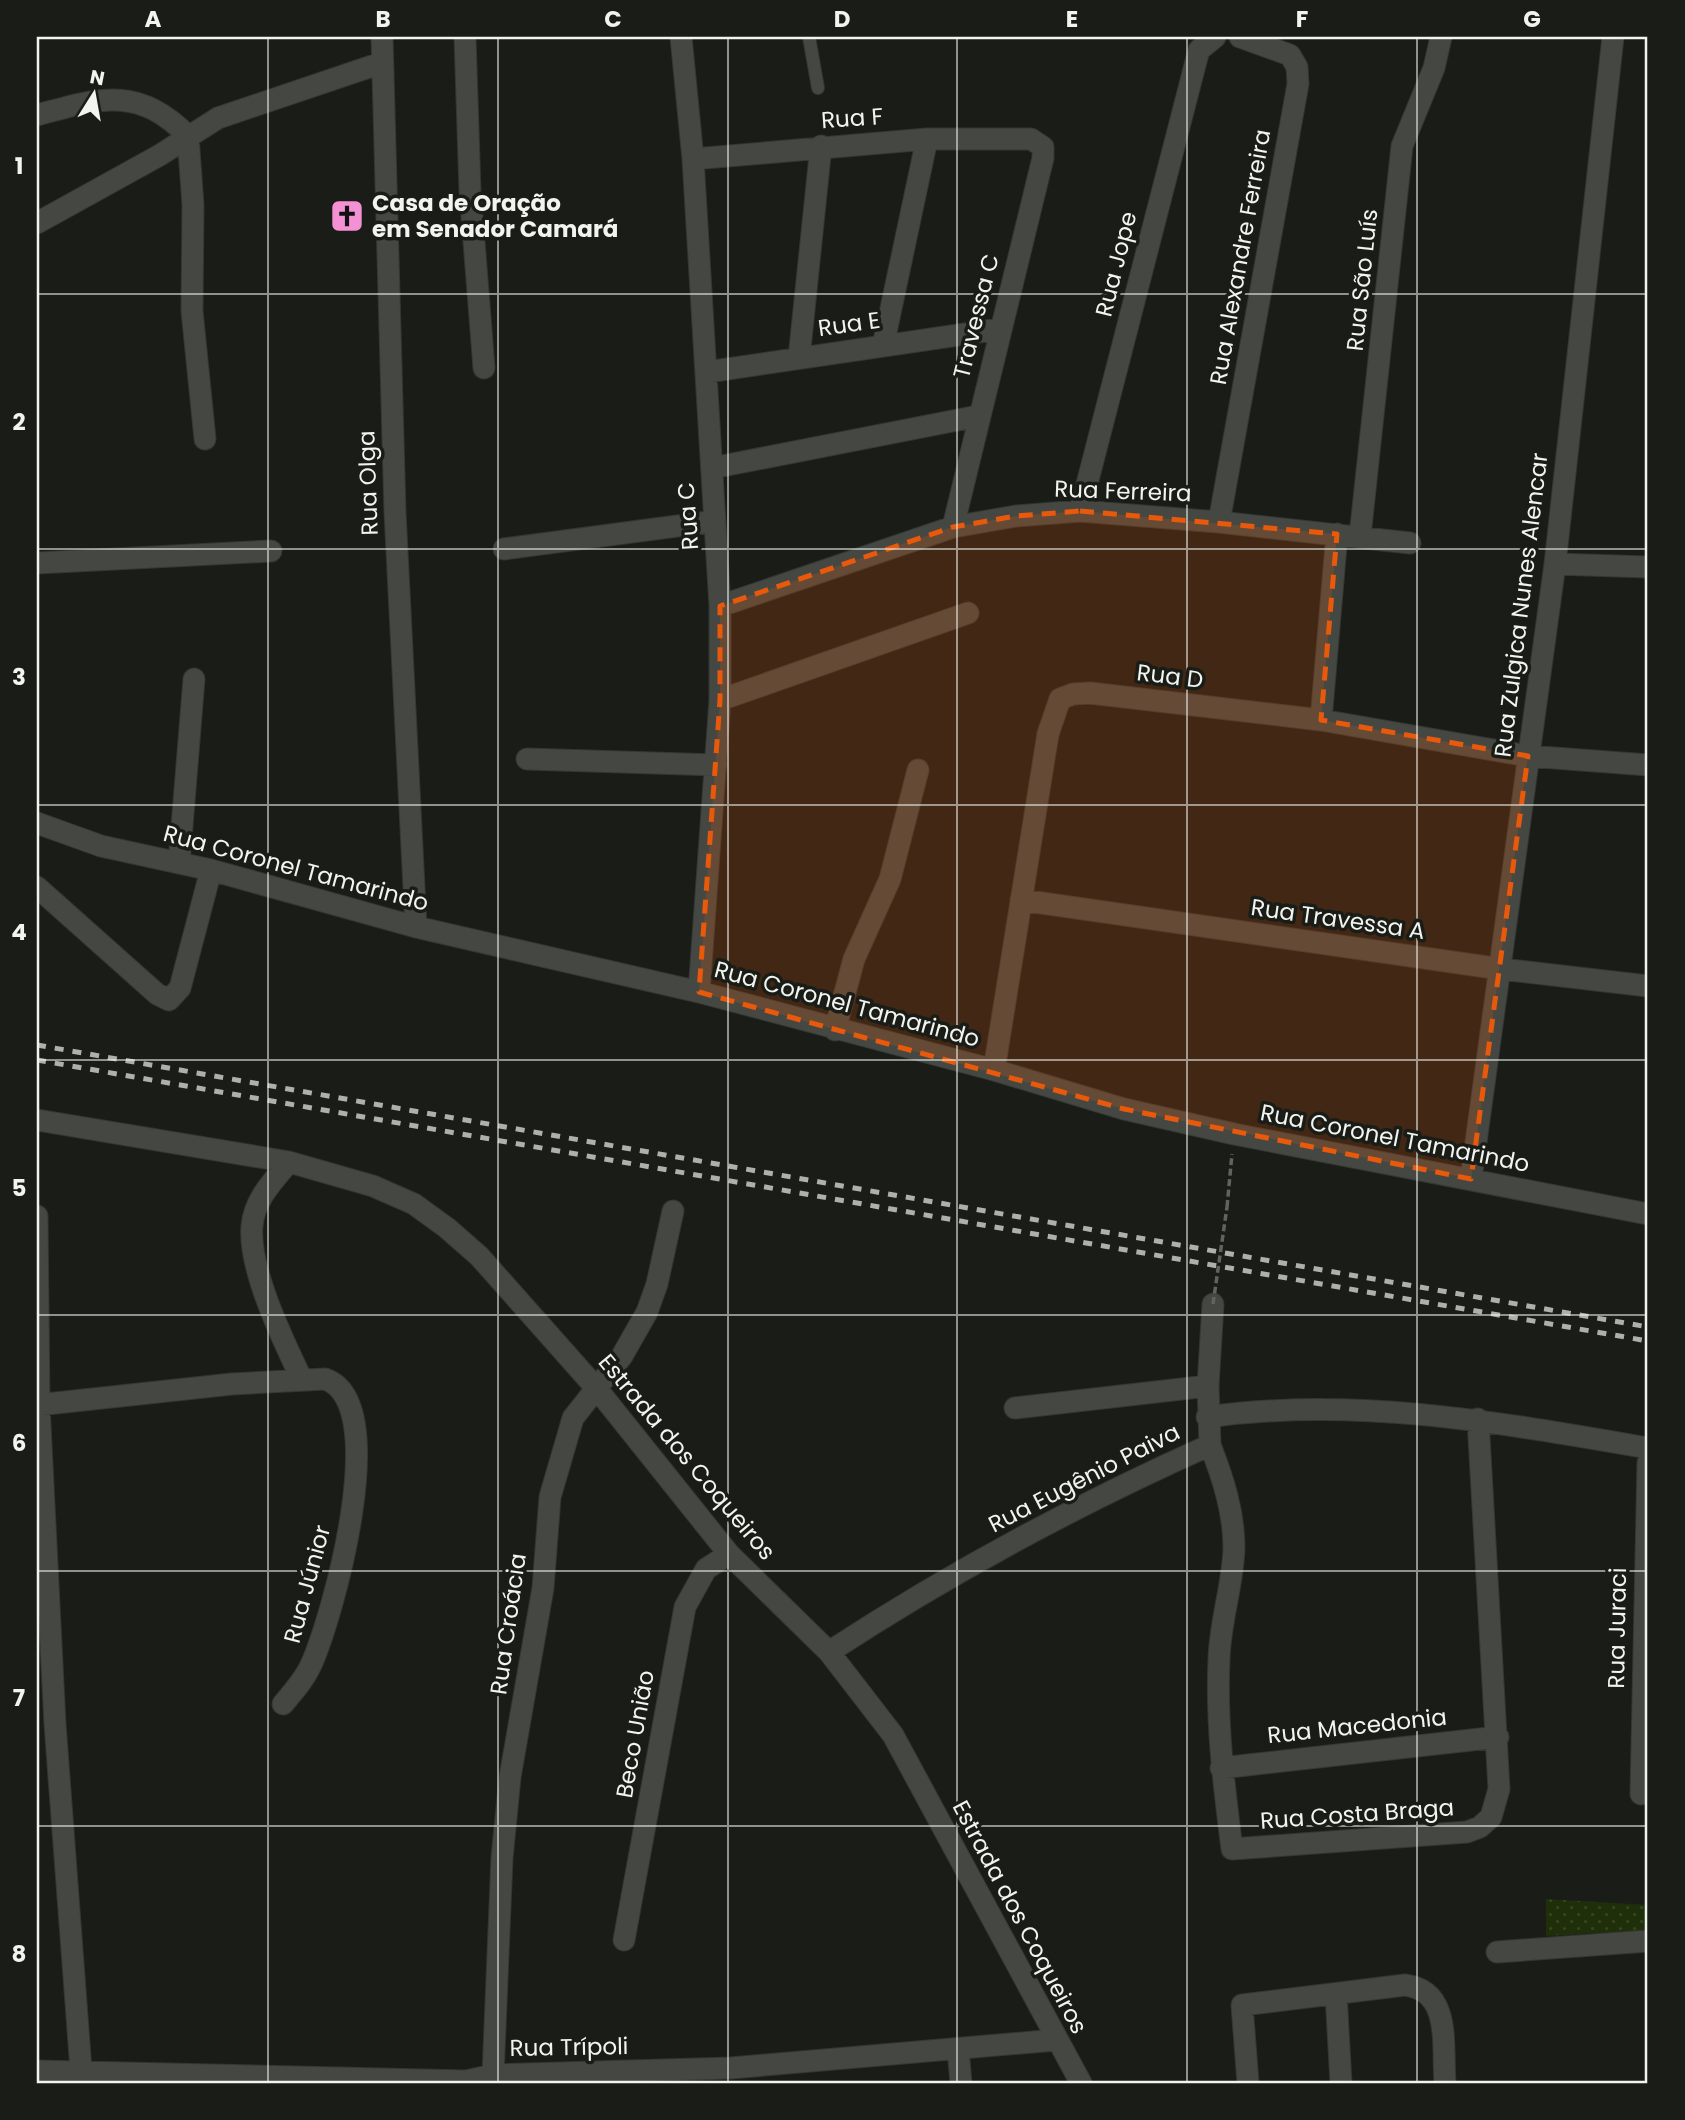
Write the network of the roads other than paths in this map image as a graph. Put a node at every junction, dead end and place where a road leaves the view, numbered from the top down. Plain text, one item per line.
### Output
1 (382, 37) edge
2 (465, 37) edge
3 (681, 37) edge
4 (809, 37) edge
5 (1215, 37) edge
6 (1240, 37) edge
7 (1441, 37) edge
8 (1613, 37) edge
9 (381, 63) junction
10 (818, 88) dead end
11 (37, 115) edge
12 (188, 136) junction
13 (927, 139) junction
14 (1016, 139) joint
15 (821, 146) junction
16 (693, 159) junction
17 (37, 223) edge
18 (999, 329) junction
19 (883, 346) junction
20 (799, 358) junction
21 (484, 368) dead end
22 (707, 372) junction
23 (978, 416) junction
24 (205, 439) dead end
25 (712, 468) junction
26 (1080, 511) junction
27 (715, 521) junction
28 (1219, 522) junction
29 (953, 527) junction
30 (1337, 534) junction
31 (1360, 536) junction
32 (1410, 543) dead end
33 (504, 549) dead end
34 (271, 551) dead end
35 (37, 563) edge
36 (1555, 564) junction
37 (1648, 567) edge
38 (720, 606) junction
39 (968, 613) dead end
40 (194, 679) dead end
41 (720, 700) junction
42 (1321, 720) junction
43 (1528, 757) junction
44 (527, 759) dead end
45 (716, 765) junction
46 (1648, 765) edge
47 (918, 770) dead end
48 (37, 823) edge
49 (179, 863) junction
50 (211, 870) junction
51 (37, 887) edge
52 (1021, 900) junction
53 (416, 927) junction
54 (1501, 969) junction
55 (1648, 986) edge
56 (699, 992) junction
57 (835, 1030) junction
58 (994, 1070) junction
59 (37, 1120) edge
60 (289, 1162) junction
61 (1471, 1179) junction
62 (673, 1211) dead end
63 (1648, 1214) edge
64 (37, 1216) edge
65 (1213, 1304) road end
66 (302, 1380) junction
67 (1208, 1386) junction
68 (597, 1389) junction
69 (38, 1405) edge
70 (1015, 1408) dead end
71 (1207, 1417) junction
72 (1479, 1419) junction
73 (1210, 1445) junction
74 (1648, 1448) edge
75 (1648, 1463) edge
76 (729, 1554) junction
77 (1646, 1568) edge
78 (829, 1652) junction
79 (283, 1704) dead end
80 (46, 1725) edge
81 (1498, 1737) junction
82 (1221, 1768) junction
83 (1641, 1794) dead end
84 (624, 1940) dead end
85 (1648, 1941) edge
86 (1497, 1952) dead end
87 (1336, 1994) junction
88 (1056, 2040) junction
89 (958, 2049) junction
90 (37, 2071) edge
91 (493, 2075) junction
92 (82, 2077) edge
93 (670, 2077) edge
94 (275, 2080) edge
95 (466, 2082) edge
96 (961, 2083) edge
97 (1081, 2083) edge
98 (1248, 2083) edge
99 (1341, 2083) edge
100 (1445, 2083) edge

1 - 9 street, Rua Olga
2 - 21 street
3 - 16 street, Rua C
4 - 10 lane
5 - 26 street, Rua Jope
6 - 28 street, Rua Alexandre Ferreira
7 - 31 street, Rua São Luís
8 - 36 street, Rua Zulgica Nunes Alencar
9 - 12 street
9 - 53 street, Rua Olga
11 - 12 street
12 - 17 street
12 - 24 street
13 - 14 street, Rua F
13 - 15 street, Rua F
13 - 19 street
14 - 18 street, Travessa C
15 - 16 street, Rua F
15 - 20 street
16 - 22 street, Rua C
18 - 19 street, Rua E
18 - 23 street, Travessa C
19 - 20 street, Rua E
20 - 22 street, Rua E
22 - 25 street, Rua C
23 - 25 street
23 - 29 street, Travessa C
25 - 27 street, Rua C
26 - 28 street, Rua Ferreira
26 - 29 street, Rua Ferreira
27 - 33 street
27 - 38 street, Rua C
28 - 30 street, Rua Ferreira
29 - 38 street, Rua Ferreira
30 - 31 street, Rua Ferreira
30 - 42 street
31 - 32 street, Rua Ferreira
34 - 35 street
36 - 37 street
36 - 43 street, Rua Zulgica Nunes Alencar
38 - 41 street, Rua C
39 - 41 street
40 - 49 street
41 - 45 street, Rua C
42 - 43 street, Rua D
42 - 52 street, Rua D
43 - 46 street, Rua D
43 - 54 street, Rua Zulgica Nunes Alencar
44 - 45 street
45 - 56 street, Rua C
47 - 57 street
48 - 49 street, Rua Coronel Tamarindo
49 - 50 street, Rua Coronel Tamarindo
50 - 51 street
50 - 53 street, Rua Coronel Tamarindo
52 - 54 street, Rua Travessa A
52 - 58 street, Rua D
53 - 56 street, Rua Coronel Tamarindo
54 - 55 street, Rua Travessa A
54 - 61 street, Rua Zulgica Nunes Alencar
56 - 57 street, Rua Coronel Tamarindo
57 - 58 street, Rua Coronel Tamarindo
58 - 61 street, Rua Coronel Tamarindo
59 - 60 street, Estrada dos Coqueiros
60 - 66 street
60 - 68 street, Estrada dos Coqueiros
61 - 63 street, Rua Coronel Tamarindo
62 - 68 street, Rua Croácia
64 - 69 street
65 - 67 street
66 - 69 street
66 - 79 street, Rua Júnior
67 - 70 street
67 - 71 street
68 - 76 street, Estrada dos Coqueiros
68 - 91 street, Rua Croácia
69 - 80 street
71 - 72 street, Rua Eugênio Paiva
71 - 73 street, Rua Eugênio Paiva
72 - 74 street, Rua Eugênio Paiva
72 - 81 street, Rua Costa Braga
73 - 78 street, Rua Eugênio Paiva
73 - 82 street, Rua Costa Braga
75 - 77 street, Rua Juraci
76 - 78 street, Estrada dos Coqueiros
76 - 84 street, Beco União
77 - 83 street, Rua Juraci
78 - 88 street, Estrada dos Coqueiros
80 - 92 street
81 - 82 street, Rua Macedonia
81 - 82 street, Rua Costa Braga
85 - 86 street
87 - 98 street
87 - 99 street
87 - 100 street
88 - 89 street, Rua Trípoli
88 - 97 street, Estrada dos Coqueiros
89 - 93 street, Rua Trípoli
89 - 96 street
90 - 92 street, Rua Trípoli
91 - 93 street, Rua Trípoli
91 - 95 street, Rua Trípoli
92 - 94 street, Rua Trípoli
94 - 95 street, Rua Trípoli

